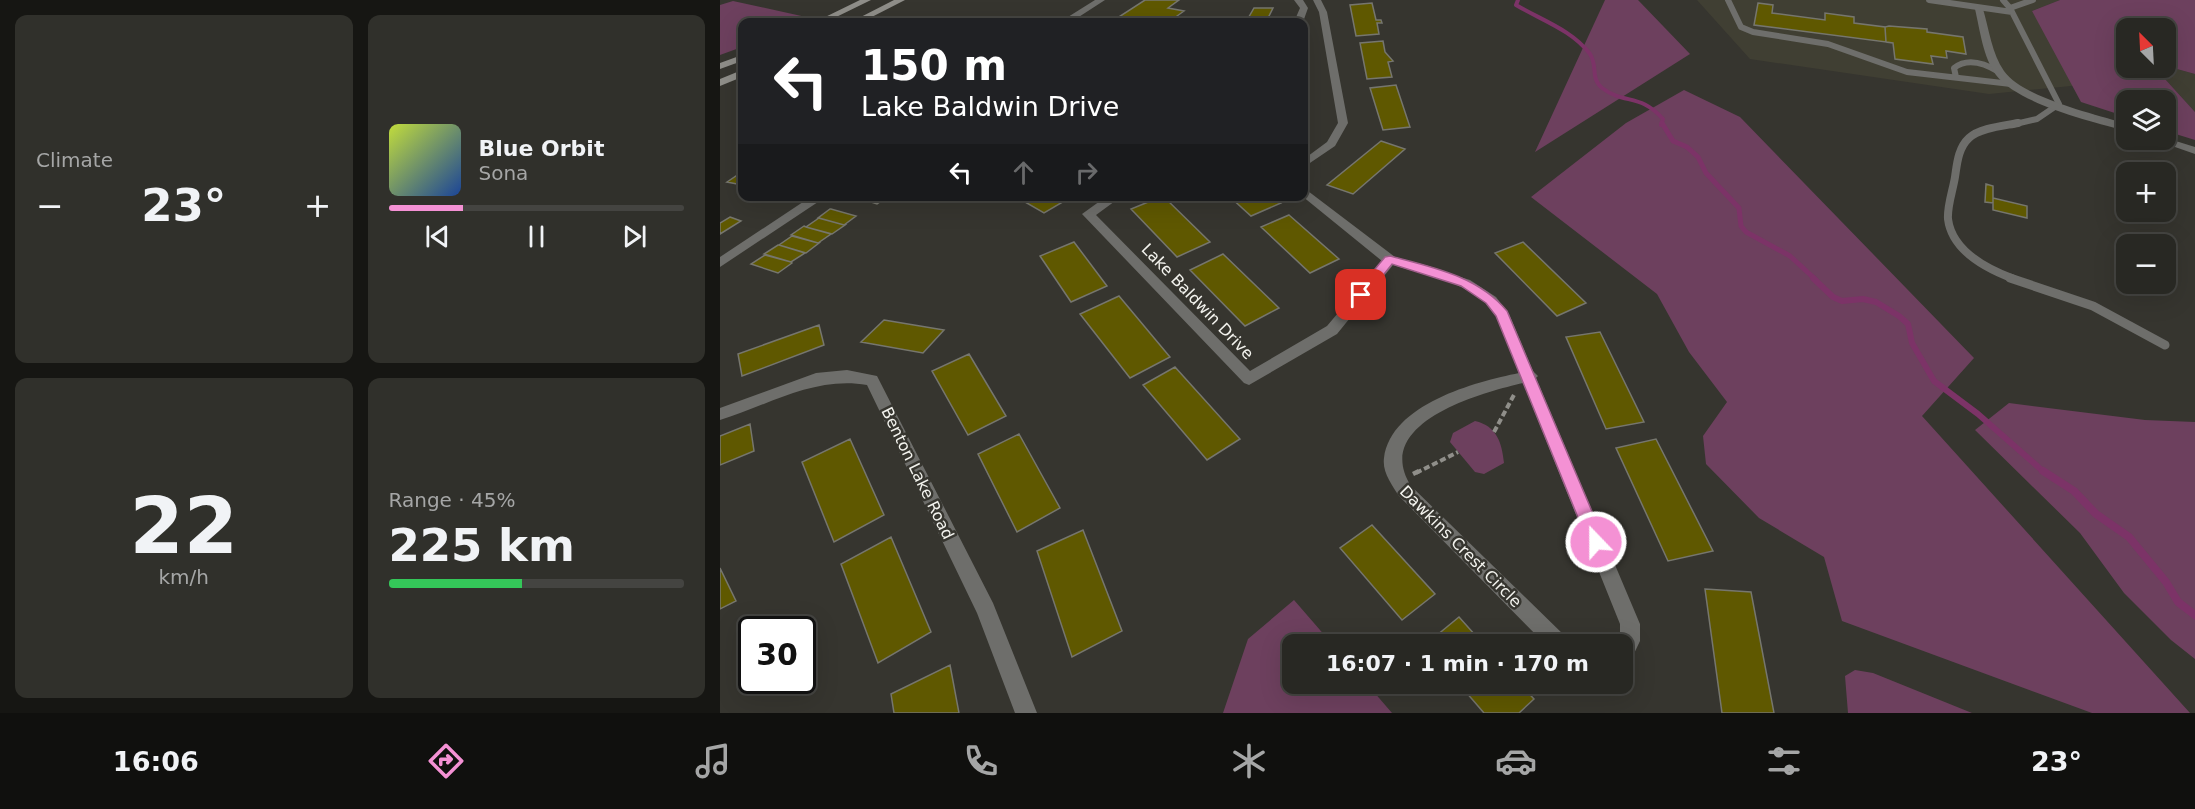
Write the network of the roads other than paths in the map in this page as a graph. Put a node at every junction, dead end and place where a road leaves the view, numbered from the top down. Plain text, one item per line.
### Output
1 (867, 0) edge
2 (901, 0) edge
3 (1101, 0) edge
4 (1298, 0) edge
5 (1317, 0) edge
6 (1728, 0) edge
7 (1929, 0) edge
8 (2003, 0) edge
9 (2033, 0) edge
10 (1979, 9) junction
11 (2011, 10) junction
12 (829, 18) edge
13 (864, 18) edge
14 (1072, 18) edge
15 (1300, 18) edge
16 (738, 59) edge
17 (720, 66) edge
18 (1999, 72) junction
19 (738, 75) edge
20 (1956, 78) junction
21 (720, 83) edge
22 (2012, 84) junction
23 (2059, 104) junction
24 (2116, 124) edge
25 (2176, 145) edge
26 (2195, 151) edge
27 (1308, 161) edge
28 (1308, 195) edge
29 (813, 201) edge
30 (1108, 201) edge
31 (1390, 260) junction
32 (720, 263) edge
33 (2165, 345) dead end
34 (1530, 376) junction
35 (720, 414) edge
36 (1549, 634) edge
37 (1630, 634) edge
38 (1026, 713) edge

1 - 12 main road
2 - 13 main road
3 - 14 street
4 - 15 street
5 - 27 street
6 - 20 lane
7 - 10 lane
8 - 11 lane
9 - 11 lane
10 - 11 lane
10 - 18 street
11 - 23 lane
16 - 17 main road
18 - 20 lane
18 - 22 street
19 - 21 main road
20 - 22 lane
22 - 23 street
23 - 24 street
23 - 33 lane
25 - 26 street
28 - 31 street
29 - 32 street
30 - 31 street, Lake Baldwin Drive
31 - 34 street
34 - 36 street, Dawkins Crest Circle
34 - 37 street
35 - 38 street, Benton Lake Road

